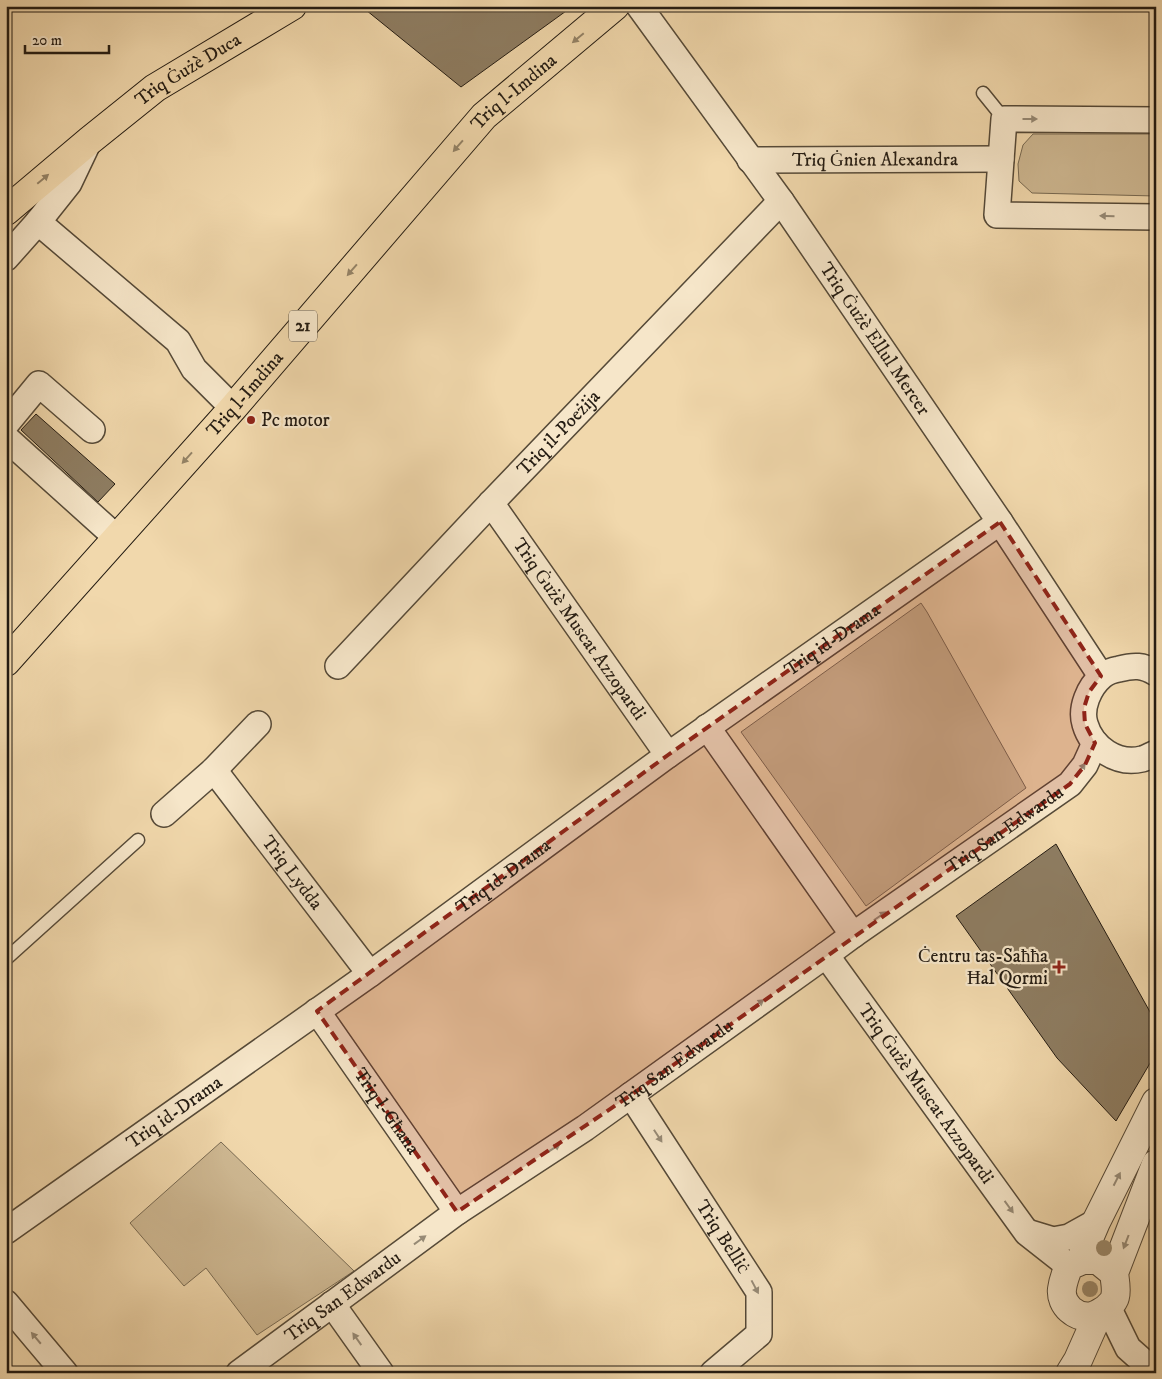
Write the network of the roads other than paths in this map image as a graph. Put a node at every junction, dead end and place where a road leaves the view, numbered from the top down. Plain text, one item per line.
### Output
1 (292, 6) edge
2 (640, 6) edge
3 (607, 10) edge
4 (983, 93) dead end
5 (1004, 119) junction
6 (1156, 120) edge
7 (89, 141) junction
8 (1001, 159) junction
9 (750, 160) junction
10 (781, 201) junction
11 (6, 211) edge
12 (1156, 217) edge
13 (38, 222) junction
14 (6, 258) edge
15 (232, 408) junction
16 (6, 424) edge
17 (92, 430) dead end
18 (6, 438) edge
19 (491, 503) junction
20 (1000, 522) junction
21 (117, 538) junction
22 (6, 662) edge
23 (338, 666) dead end
24 (1156, 673) edge
25 (1101, 676) junction
26 (258, 724) dead end
27 (707, 727) junction
28 (1094, 743) junction
29 (1156, 754) edge
30 (668, 755) junction
31 (214, 770) junction
32 (164, 814) dead end
33 (138, 840) dead end
34 (853, 935) junction
35 (826, 955) junction
36 (6, 959) edge
37 (370, 974) junction
38 (317, 1011) junction
39 (632, 1095) junction
40 (1156, 1102) edge
41 (1156, 1164) edge
42 (457, 1212) junction
43 (1096, 1222) junction
44 (6, 1231) edge
45 (1027, 1233) junction
46 (1076, 1263) junction
47 (1114, 1274) junction
48 (6, 1303) edge
49 (332, 1304) junction
50 (1103, 1311) junction
51 (1075, 1369) edge
52 (1156, 1372) edge
53 (65, 1373) edge
54 (239, 1373) edge
55 (381, 1373) edge
56 (713, 1373) edge

1 - 7 highway, Triq Ġużè Duca
2 - 9 street, Triq Ġużè Ellul Mercer
3 -> 15 highway, Triq l-Imdina / 21
4 - 5 lane
5 -> 6 street
5 - 8 street
11 -> 7 highway, Triq Ġużè Duca
7 - 13 street, Triq Ġużè Duca
8 - 9 street, Triq Ġnien Alexandra
12 -> 8 street
9 - 10 street, Triq Ġużè Ellul Mercer
10 - 19 street, Triq il-Poeżija
10 - 20 street, Triq Ġużè Ellul Mercer
13 - 14 street, Triq Ġużè Duca
13 - 15 street
15 -> 21 highway, Triq l-Imdina / 21
16 - 17 street
18 - 21 street
19 - 23 street, Triq il-Poeżija
19 - 30 street, Triq Ġużè Muscat Azzopardi
20 - 25 street, Triq Ġużè Ellul Mercer
20 - 27 street, Triq id-Drama
21 - 22 highway, Triq l-Imdina / 21
24 - 25 street
25 - 28 street
26 - 31 street
27 - 30 street, Triq id-Drama
27 - 34 street
28 - 29 street
34 -> 28 street, Triq San Edwardu
30 - 37 street, Triq id-Drama
31 - 32 street
31 - 37 street, Triq Lydda
33 - 36 lane
34 - 35 street, Triq San Edwardu
39 -> 35 street, Triq San Edwardu
35 -> 45 street, Triq Ġużè Muscat Azzopardi
37 - 38 street, Triq id-Drama
38 - 42 street, Triq l-Għana
38 - 44 street, Triq id-Drama
42 -> 39 street, Triq San Edwardu
39 -> 56 street, Triq Belliċ
43 -> 40 street
41 -> 47 street
49 -> 42 street, Triq San Edwardu
43 - 45 street
43 - 46 street
45 - 46 street, Triq Ġużè Muscat Azzopardi
46 - 47 street
46 - 50 street
47 - 50 street
53 -> 48 street
49 - 54 street, Triq San Edwardu
55 -> 49 street
50 - 51 street
50 - 52 street

